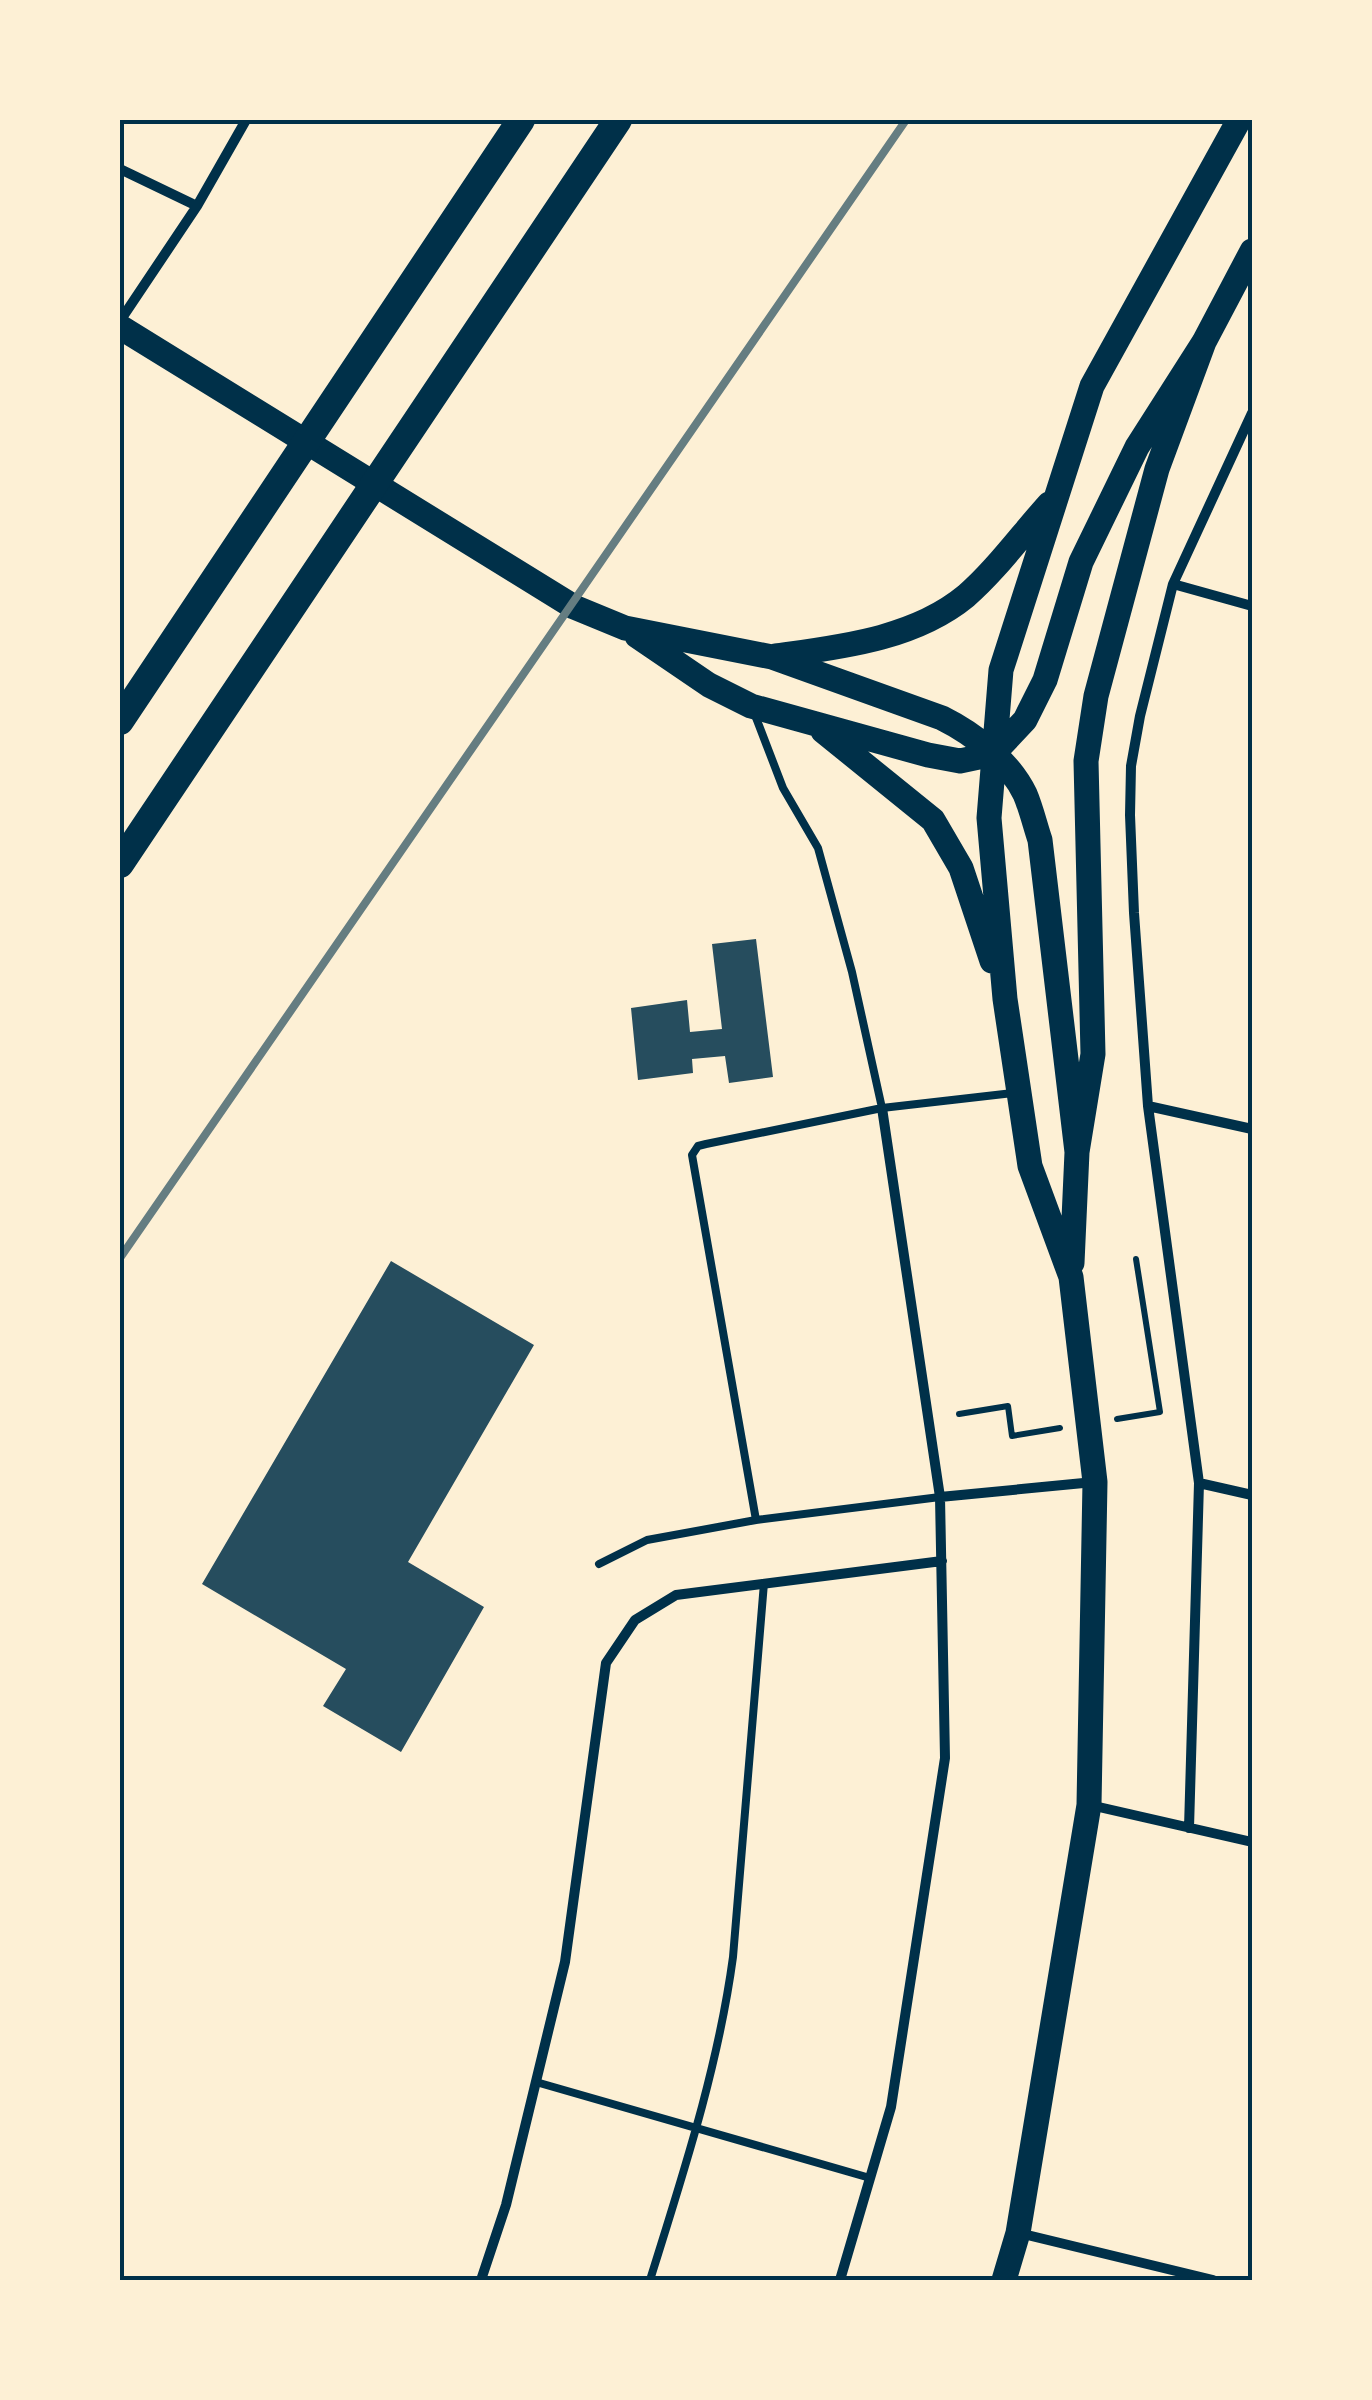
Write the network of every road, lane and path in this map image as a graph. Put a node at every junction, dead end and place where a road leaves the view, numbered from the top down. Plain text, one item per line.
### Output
1 (246, 120) edge
2 (521, 120) edge
3 (618, 120) edge
4 (1240, 120) edge
5 (120, 170) edge
6 (197, 206) junction
7 (1252, 252) edge
8 (120, 324) edge
9 (1204, 342) junction
10 (1252, 412) edge
11 (1054, 498) junction
12 (1172, 584) junction
13 (1252, 606) edge
14 (625, 628) junction
15 (772, 657) junction
16 (751, 706) junction
17 (120, 722) edge
18 (816, 725) junction
19 (994, 754) junction
20 (120, 864) edge
21 (1005, 999) junction
22 (1017, 1092) junction
23 (1148, 1106) junction
24 (882, 1108) junction
25 (1252, 1129) edge
26 (1077, 1152) junction
27 (1072, 1277) junction
28 (1095, 1482) junction
29 (1199, 1483) junction
30 (1252, 1495) edge
31 (940, 1497) junction
32 (756, 1520) junction
33 (942, 1561) junction
34 (600, 1564) dead end
35 (764, 1583) junction
36 (1089, 1805) junction
37 (1189, 1828) junction
38 (1252, 1842) edge
39 (536, 2082) junction
40 (696, 2128) junction
41 (870, 2178) junction
42 (1018, 2233) junction
43 (481, 2280) edge
44 (650, 2280) edge
45 (840, 2280) edge
46 (1004, 2280) edge
47 (1213, 2280) edge

1 - 6 street
2 - 17 highway
3 - 20 highway
4 - 11 main road
5 - 6 street
6 - 8 street
7 - 9 main road
8 - 14 main road
9 - 19 main road
9 - 26 main road
10 - 12 street
11 - 15 main road
11 - 19 main road
12 - 13 street
12 - 23 street
14 - 15 main road
14 - 16 main road
15 - 19 main road
16 - 18 main road
16 - 24 lane
18 - 19 main road
18 - 21 main road
19 - 21 main road
19 - 26 main road
21 - 22 main road
22 - 24 lane
22 - 27 main road
23 - 25 street
23 - 29 street
24 - 31 street
24 - 32 lane
26 - 27 main road
27 - 28 main road
28 - 31 street
28 - 36 main road
29 - 30 street
29 - 37 street
31 - 32 lane
31 - 33 street
32 - 34 lane
33 - 35 street
33 - 41 street
35 - 39 street
35 - 40 lane
36 - 37 street
36 - 42 main road
37 - 38 street
39 - 40 lane
39 - 43 street
40 - 41 lane
40 - 44 lane
41 - 45 street
42 - 46 main road
42 - 47 street

